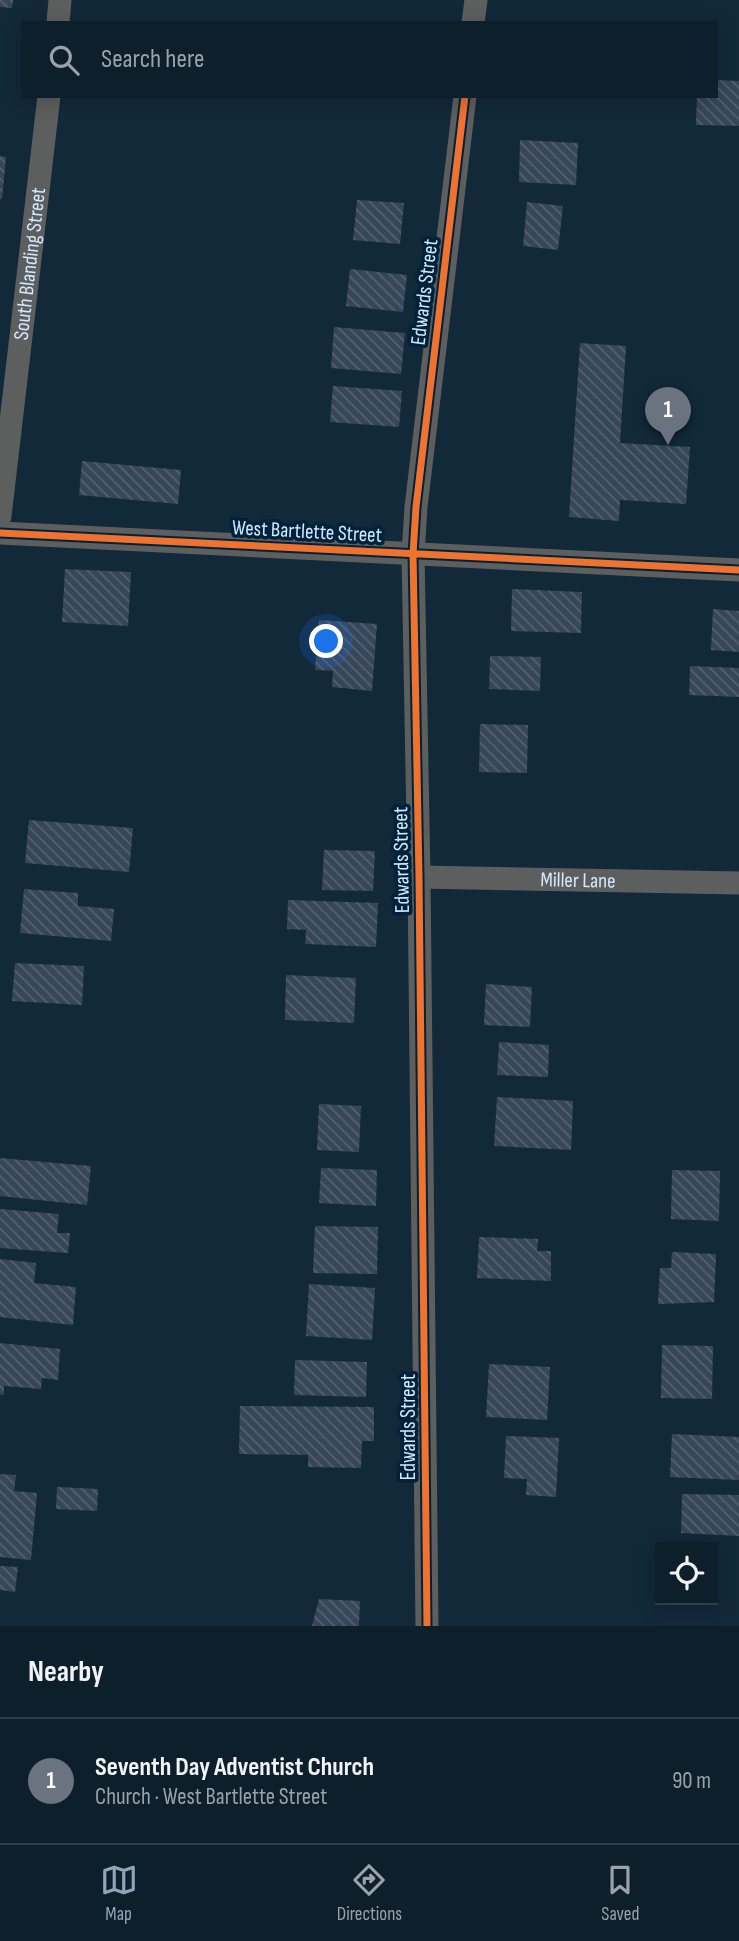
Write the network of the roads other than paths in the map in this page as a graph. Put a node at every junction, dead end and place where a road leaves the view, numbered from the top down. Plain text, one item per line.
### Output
1 (60, 0) edge
2 (476, 0) edge
3 (58, 21) edge
4 (473, 21) edge
5 (49, 98) edge
6 (465, 98) edge
7 (0, 516) edge
8 (0, 533) edge
9 (413, 554) junction
10 (739, 570) edge
11 (419, 877) junction
12 (739, 883) edge
13 (427, 1626) edge

1 - 3 street
2 - 4 street
5 - 7 street, South Blanding Street
6 - 9 street, Edwards Street
8 - 9 street, West Bartlette Street
9 - 10 street, West Bartlette Street
9 - 11 street, Edwards Street
11 - 12 street, Miller Lane
11 - 13 street, Edwards Street

